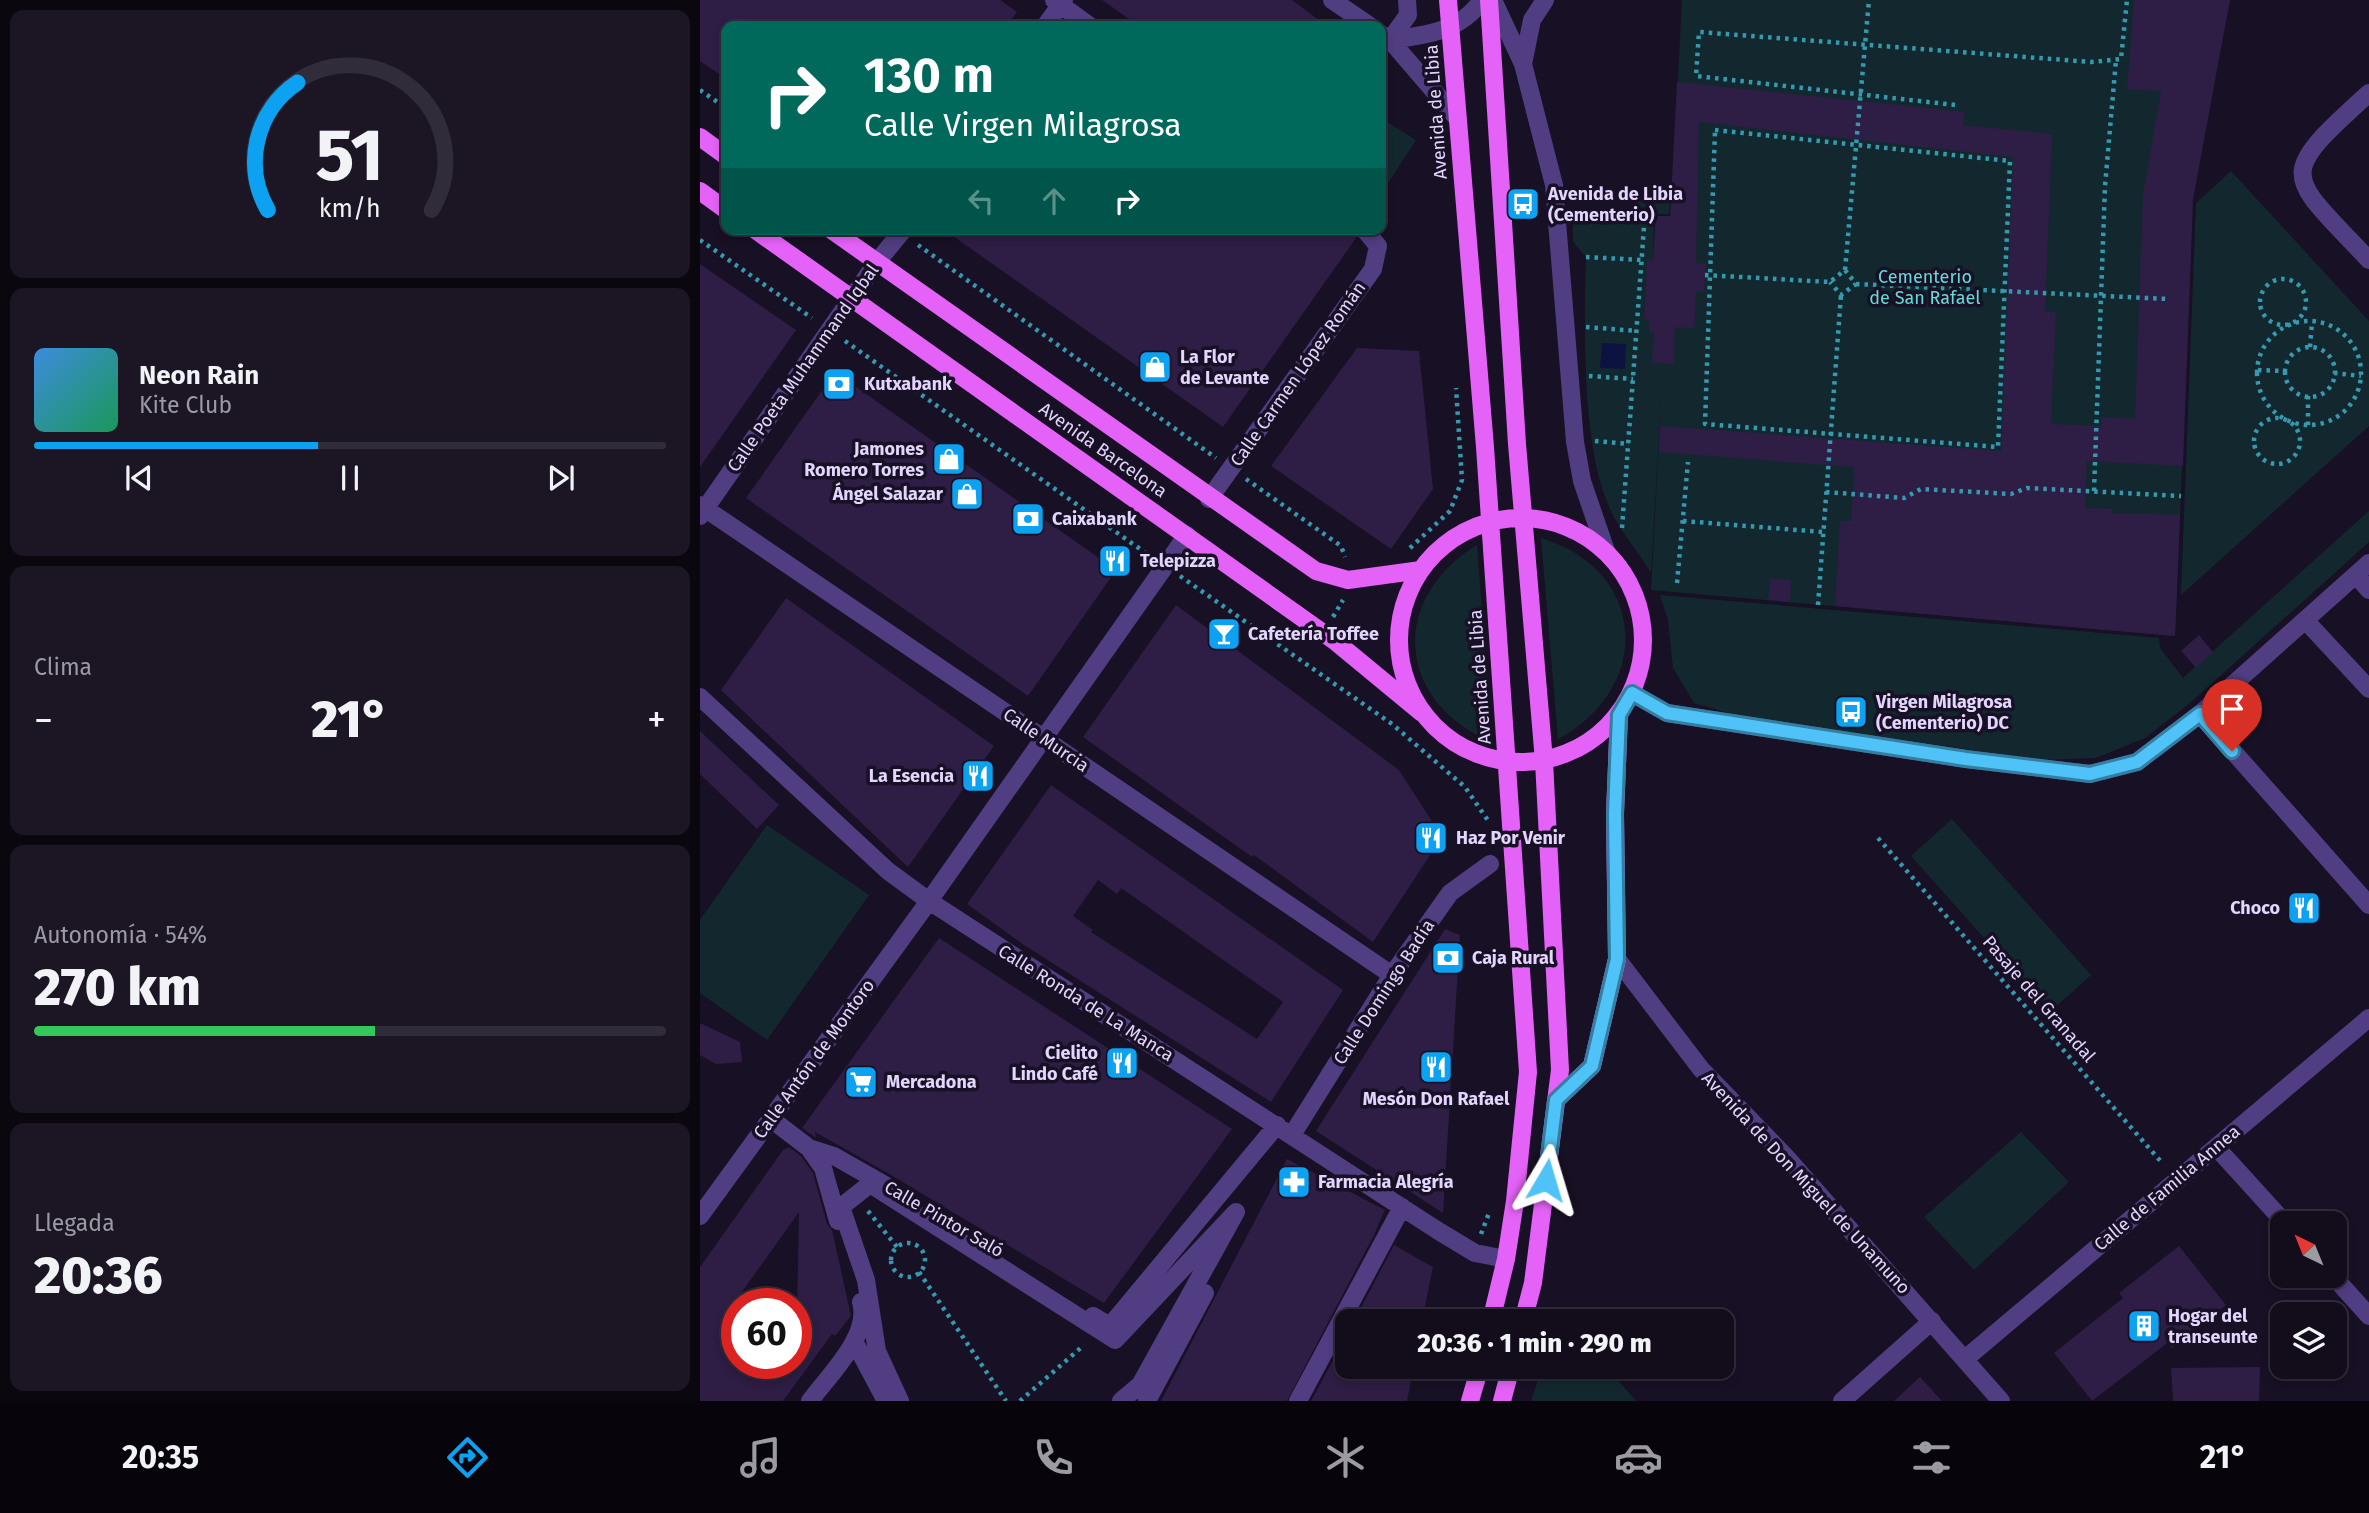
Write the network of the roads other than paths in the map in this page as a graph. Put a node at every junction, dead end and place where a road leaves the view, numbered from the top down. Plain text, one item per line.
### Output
1 (1332, 0) edge
2 (1406, 0) edge
3 (1448, 0) edge
4 (1482, 0) edge
5 (1491, 0) edge
6 (1545, 0) edge
7 (1059, 2) edge
8 (1048, 21) edge
9 (1084, 21) edge
10 (1363, 21) edge
11 (1450, 28) junction
12 (1386, 36) edge
13 (1386, 37) edge
14 (1386, 38) edge
15 (1523, 64) junction
16 (2369, 93) edge
17 (1457, 118) junction
18 (700, 137) edge
19 (721, 152) edge
20 (700, 191) edge
21 (721, 206) edge
22 (763, 235) edge
23 (839, 235) edge
24 (900, 235) edge
25 (1369, 235) edge
26 (2369, 260) edge
27 (877, 262) junction
28 (852, 298) junction
29 (1209, 499) junction
30 (702, 510) edge
31 (1523, 518) junction
32 (1489, 522) junction
33 (1187, 535) junction
34 (1614, 550) junction
35 (2362, 569) edge
36 (1421, 570) junction
37 (2369, 590) edge
38 (2305, 620) junction
39 (2369, 688) edge
40 (1632, 693) junction
41 (700, 697) edge
42 (1422, 713) junction
43 (2200, 714) junction
44 (1619, 715) junction
45 (1042, 737) junction
46 (1544, 761) junction
47 (1508, 762) junction
48 (1490, 864) dead end
49 (929, 901) junction
50 (2369, 905) edge
51 (1617, 959) junction
52 (1392, 975) junction
53 (2369, 1018) edge
54 (1556, 1100) junction
55 (771, 1119) junction
56 (1284, 1130) junction
57 (2216, 1147) junction
58 (809, 1148) junction
59 (1231, 1179) junction
60 (1402, 1207) junction
61 (2274, 1211) edge
62 (700, 1216) edge
63 (1506, 1259) junction
64 (2344, 1288) edge
65 (1494, 1309) edge
66 (1526, 1309) edge
67 (2369, 1316) edge
68 (1932, 1321) junction
69 (1106, 1329) junction
70 (854, 1341) junction
71 (1965, 1359) junction
72 (1476, 1379) edge
73 (1508, 1379) edge
74 (810, 1401) edge
75 (886, 1401) edge
76 (900, 1401) edge
77 (1121, 1401) edge
78 (1147, 1401) edge
79 (1298, 1401) edge
80 (1470, 1401) edge
81 (1502, 1401) edge
82 (1842, 1401) edge
83 (2001, 1401) edge

1 - 10 street
2 - 12 street
3 - 11 main road, Avenida de Libia
4 - 11 street, Avenida de Libia
5 - 15 street
5 - 31 main road
6 - 15 street
7 - 8 street
7 - 9 street
11 - 13 street
11 - 17 main road, Avenida de Libia
14 - 17 street
15 - 34 street
16 - 26 street
17 - 32 main road, Avenida de Libia
18 - 19 main road
20 - 21 main road
22 - 28 main road, Avenida Barcelona
23 - 27 main road, Avenida Barcelona
24 - 27 street, Calle Poeta Muhammand Iqbal
25 - 29 street, Calle Carmen López Román
27 - 28 street, Calle Poeta Muhammand Iqbal
27 - 29 main road, Avenida Barcelona
28 - 30 street, Calle Poeta Muhammand Iqbal
28 - 33 main road, Avenida Barcelona
29 - 36 main road, Avenida Barcelona
30 - 45 street, Calle Murcia
31 - 32 main road
31 - 34 main road
31 - 46 main road
32 - 36 main road
32 - 47 main road, Avenida de Libia
33 - 42 main road, Avenida Barcelona
33 - 45 street
34 - 40 main road
35 - 37 street
35 - 38 street
36 - 42 main road
38 - 39 street
38 - 43 street
40 - 43 street
40 - 44 main road
41 - 49 street, Calle Ronda de La Manca
42 - 47 main road
43 - 50 street
44 - 46 main road
44 - 51 main road
45 - 49 street
45 - 52 street, Calle Murcia
46 - 47 main road
46 - 54 main road
47 - 63 main road, Avenida de Libia
48 - 52 street, Calle Domingo Badía
49 - 55 street, Calle Antón de Montoro
49 - 56 street, Calle Ronda de La Manca
51 - 54 main road
51 - 68 street, Avenida de Don Miguel de Unamuno
52 - 56 street, Calle Domingo Badía
53 - 57 street, Calle de Familia Annea
54 - 66 main road
55 - 58 street, Calle Pintor Saló
55 - 62 street, Calle Antón de Montoro
56 - 59 street, Calle Domingo Badía
56 - 60 street, Calle Ronda de La Manca
57 - 61 street
57 - 71 street, Calle de Familia Annea
58 - 69 street, Calle Pintor Saló
58 - 70 street
59 - 69 street, Calle Domingo Badía
59 - 78 street
60 - 63 street, Calle Ronda de La Manca
60 - 79 street
63 - 65 main road, Avenida de Libia
64 - 67 street
68 - 71 street, Avenida de Don Miguel de Unamuno
68 - 82 street
69 - 76 street
69 - 77 street
70 - 74 street
70 - 75 street
71 - 83 street, Avenida de Don Miguel de Unamuno
72 - 80 main road
73 - 81 main road

